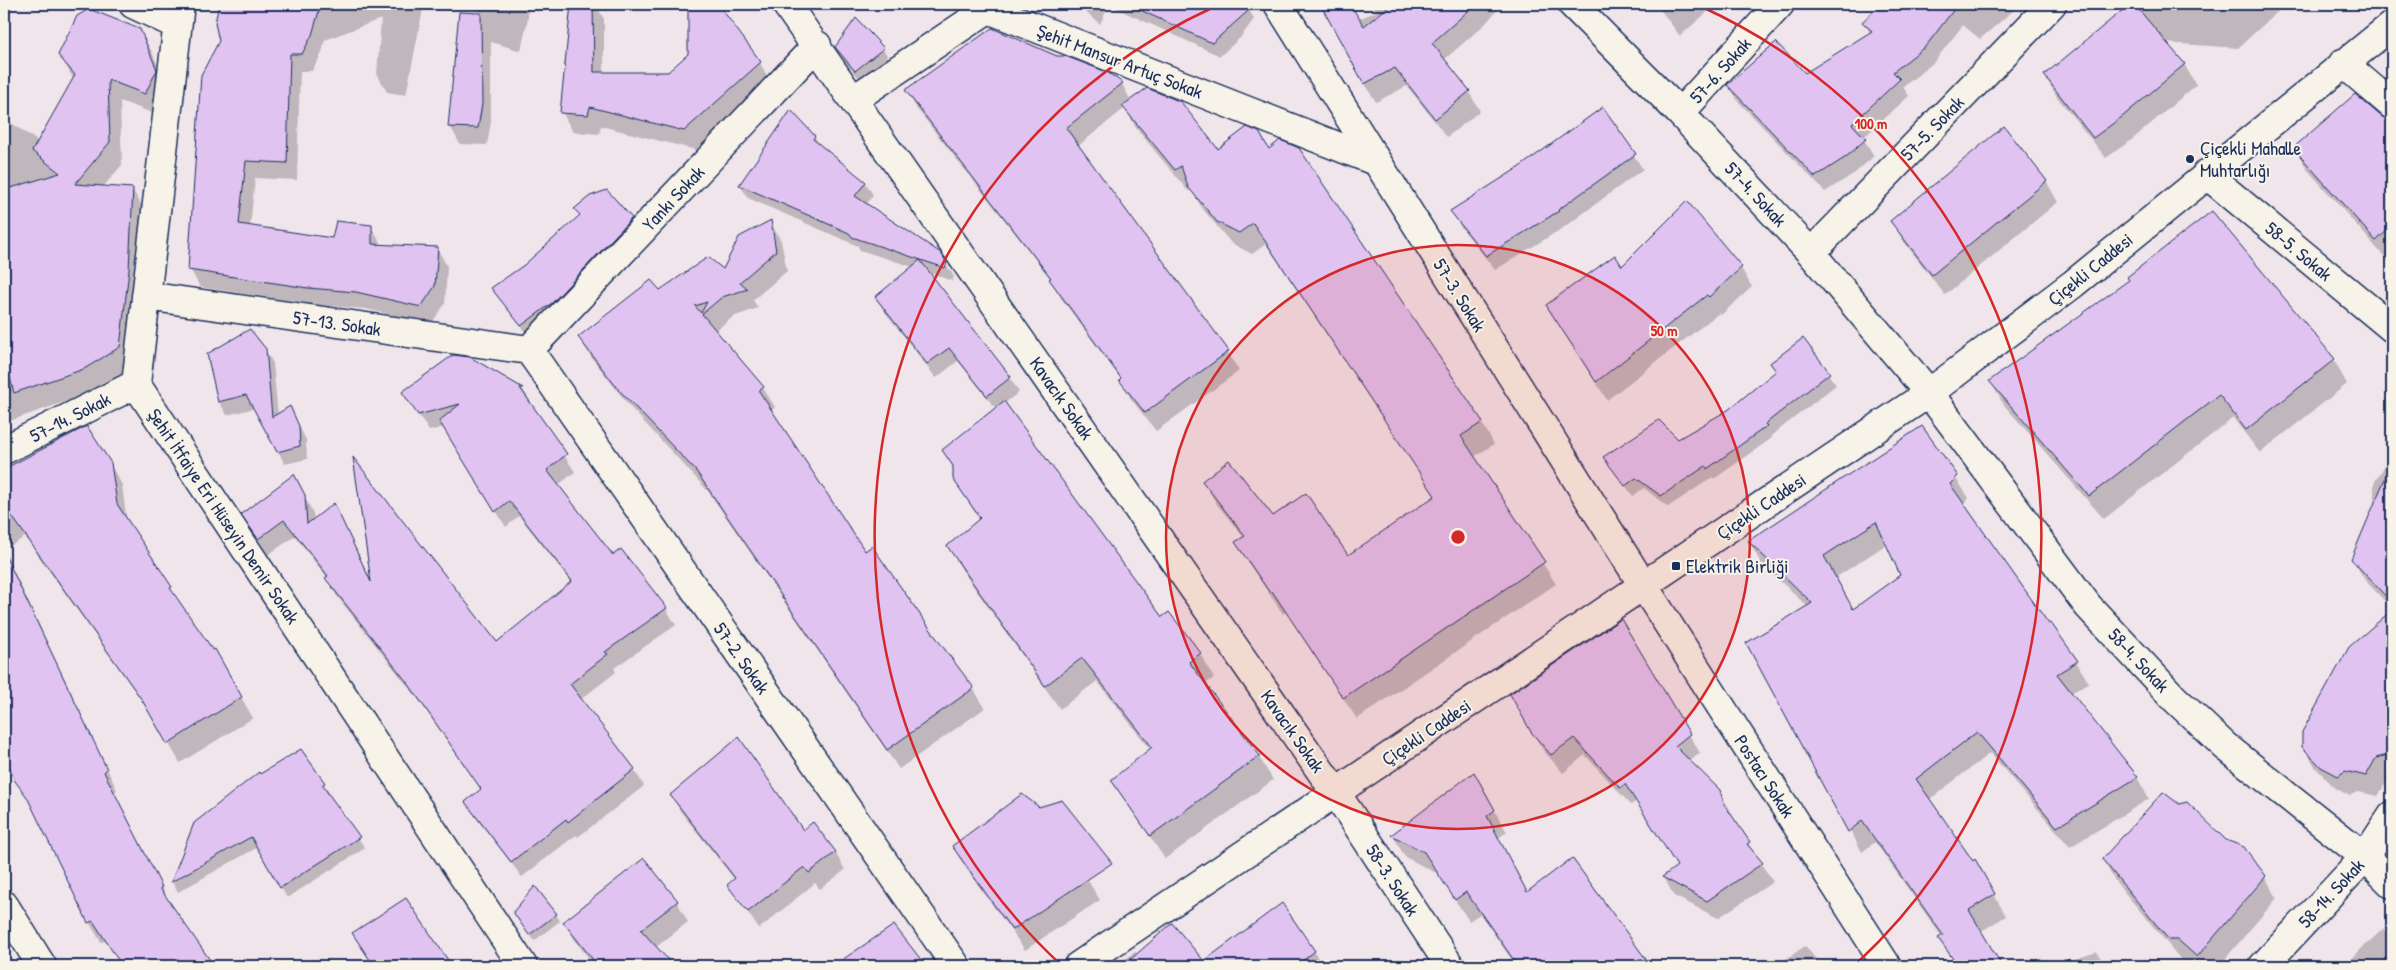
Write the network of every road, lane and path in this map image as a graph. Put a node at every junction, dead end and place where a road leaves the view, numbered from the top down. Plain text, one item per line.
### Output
1 (132, 4) edge
2 (786, 4) edge
3 (1278, 4) edge
4 (1572, 4) edge
5 (1780, 4) edge
6 (2052, 4) edge
7 (988, 6) edge
8 (179, 14) edge
9 (2392, 25) edge
10 (817, 45) junction
11 (2343, 63) junction
12 (854, 100) junction
13 (2392, 105) edge
14 (1680, 113) junction
15 (1375, 161) junction
16 (2206, 174) junction
17 (1811, 253) junction
18 (146, 296) junction
19 (2392, 328) edge
20 (529, 350) junction
21 (136, 384) junction
22 (1929, 393) junction
23 (4, 450) edge
24 (1643, 585) junction
25 (1336, 793) junction
26 (2392, 816) edge
27 (2365, 857) junction
28 (2392, 862) edge
29 (2392, 884) edge
30 (4, 905) edge
31 (42, 966) edge
32 (523, 966) edge
33 (956, 966) edge
34 (1078, 966) edge
35 (1450, 966) edge
36 (1887, 966) edge
37 (2263, 966) edge

1 - 8 street
2 - 10 street, Kavacık Sokak
3 - 15 street, 57-3. Sokak
4 - 14 street, 57-4. Sokak
5 - 14 street, 57-6. Sokak
6 - 17 street, 57-5. Sokak
7 - 12 street, Şehit Mansur Artuç Sokak
7 - 15 street, Şehit Mansur Artuç Sokak
8 - 18 street
9 - 11 street, Çiçekli Caddesi
10 - 12 street, Kavacık Sokak
10 - 20 street, Yankı Sokak
11 - 13 street
11 - 16 street, Çiçekli Caddesi
12 - 25 street, Kavacık Sokak
14 - 17 street, 57-4. Sokak
15 - 24 street, 57-3. Sokak
16 - 19 street, 58-5. Sokak
16 - 22 street, Çiçekli Caddesi
17 - 22 street, 57-4. Sokak
18 - 20 street, 57-13. Sokak
18 - 21 street
20 - 33 street, 57-2. Sokak
21 - 23 street, 57-14. Sokak
21 - 32 street, Şehit İtfaiye Eri Hüseyin Demir Sokak
22 - 24 street, Çiçekli Caddesi
22 - 27 street, 58-4. Sokak
24 - 25 street, Çiçekli Caddesi
24 - 36 street, Postacı Sokak
25 - 34 street, Çiçekli Caddesi
25 - 35 street, 58-3. Sokak
26 - 27 street, 58-14. Sokak
27 - 28 street
27 - 29 street, 58-4. Sokak
27 - 37 street, 58-14. Sokak
30 - 31 street

